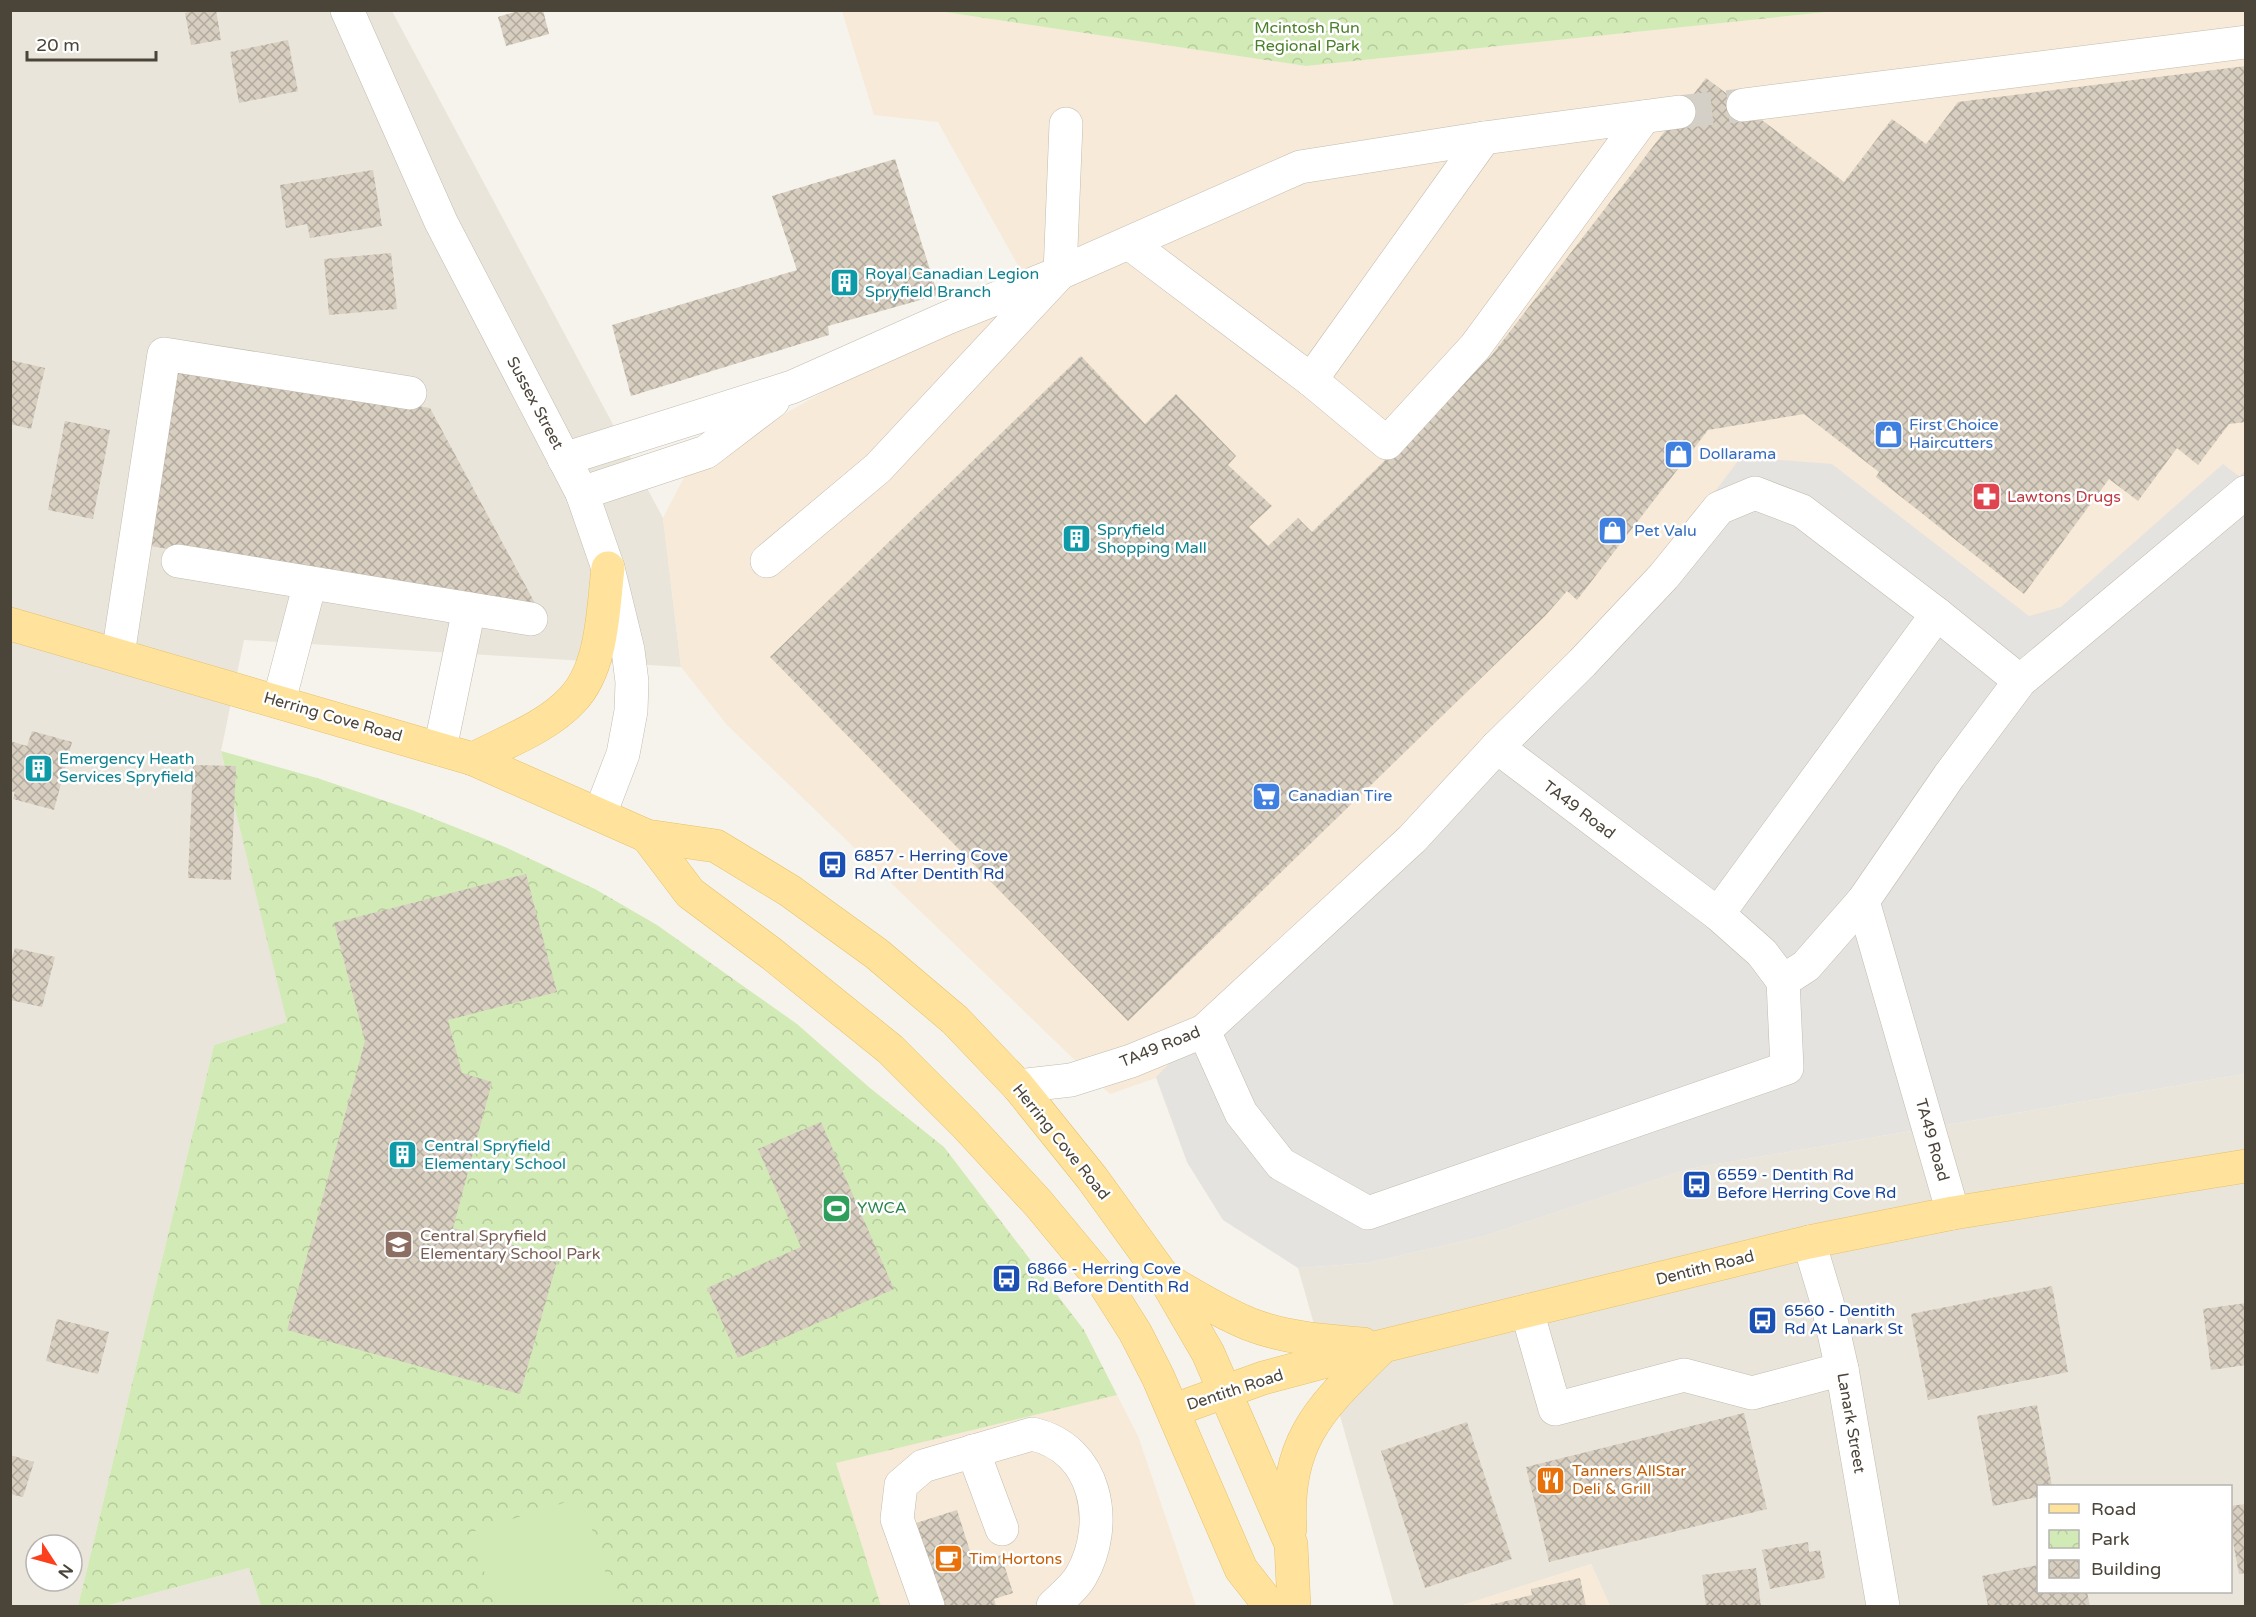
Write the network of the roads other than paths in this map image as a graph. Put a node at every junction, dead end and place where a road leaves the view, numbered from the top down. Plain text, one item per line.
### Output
1 (347, 10) edge
2 (2246, 42) edge
3 (1743, 105) tunnel mouth
4 (1679, 112) tunnel mouth
5 (1644, 117) junction
6 (1066, 124) dead end
7 (1484, 138) junction
8 (1129, 243) junction
9 (1060, 273) junction
10 (1311, 380) junction
11 (792, 387) junction
12 (410, 393) dead end
13 (564, 459) junction
14 (2246, 492) edge
15 (582, 494) junction
16 (178, 561) dead end
17 (767, 561) dead end
18 (608, 568) junction
19 (310, 583) junction
20 (469, 609) junction
21 (1937, 614) junction
22 (531, 620) dead end
23 (10, 624) edge
24 (118, 655) junction
25 (2020, 681) junction
26 (279, 701) junction
27 (1497, 747) junction
28 (440, 749) junction
29 (473, 759) junction
30 (600, 814) junction
31 (647, 836) junction
32 (1863, 901) junction
33 (1718, 914) junction
34 (1783, 981) junction
35 (1204, 1031) junction
36 (1018, 1086) junction
37 (2246, 1166) edge
38 (1953, 1213) junction
39 (1809, 1242) junction
40 (1165, 1279) junction
41 (1527, 1311) junction
42 (1383, 1346) junction
43 (1842, 1369) junction
44 (1226, 1391) junction
45 (1174, 1410) junction
46 (973, 1451) junction
47 (1002, 1529) dead end
48 (1291, 1544) junction
49 (928, 1606) edge
50 (1053, 1606) edge
51 (1270, 1606) edge
52 (1294, 1606) edge
53 (1883, 1606) edge

1 - 13 street, Sussex Street
2 - 3 street
4 - 5 street
5 - 7 street
5 - 10 street
6 - 9 street
7 - 8 street
7 - 10 street
8 - 9 street
8 - 10 street
9 - 11 street
9 - 17 street
11 - 13 street
11 - 15 street
12 - 24 street
13 - 15 street, Sussex Street
14 - 25 street
15 - 18 street, Sussex Street
16 - 19 street
18 - 29 main road
18 - 30 street, Sussex Street
19 - 20 street
19 - 26 street
20 - 22 street
20 - 28 street
21 - 25 street
21 - 27 street
21 - 33 street
23 - 24 main road, Herring Cove Road
24 - 26 main road, Herring Cove Road
25 - 32 street
26 - 28 main road, Herring Cove Road
27 - 33 street, TA49 Road
27 - 35 street, TA49 Road
28 - 29 main road, Herring Cove Road
29 - 30 main road, Herring Cove Road
30 - 31 main road, Herring Cove Road
31 - 36 main road, Herring Cove Road
31 - 45 main road, Herring Cove Road
32 - 34 street
32 - 38 street, TA49 Road
33 - 34 street, TA49 Road
34 - 35 street
35 - 36 street, TA49 Road
36 - 40 main road, Herring Cove Road
37 - 38 main road, Dentith Road
38 - 39 main road, Dentith Road
39 - 41 main road, Dentith Road
39 - 43 street, Lanark Street
40 - 42 main road
40 - 44 main road, Herring Cove Road
41 - 42 main road, Dentith Road
41 - 43 street
42 - 44 main road, Dentith Road
42 - 48 main road
43 - 53 street, Lanark Street
44 - 45 main road, Dentith Road
44 - 48 main road, Herring Cove Road
45 - 51 main road, Herring Cove Road
46 - 47 street
46 - 49 street
46 - 50 street
48 - 52 main road, Herring Cove Road

